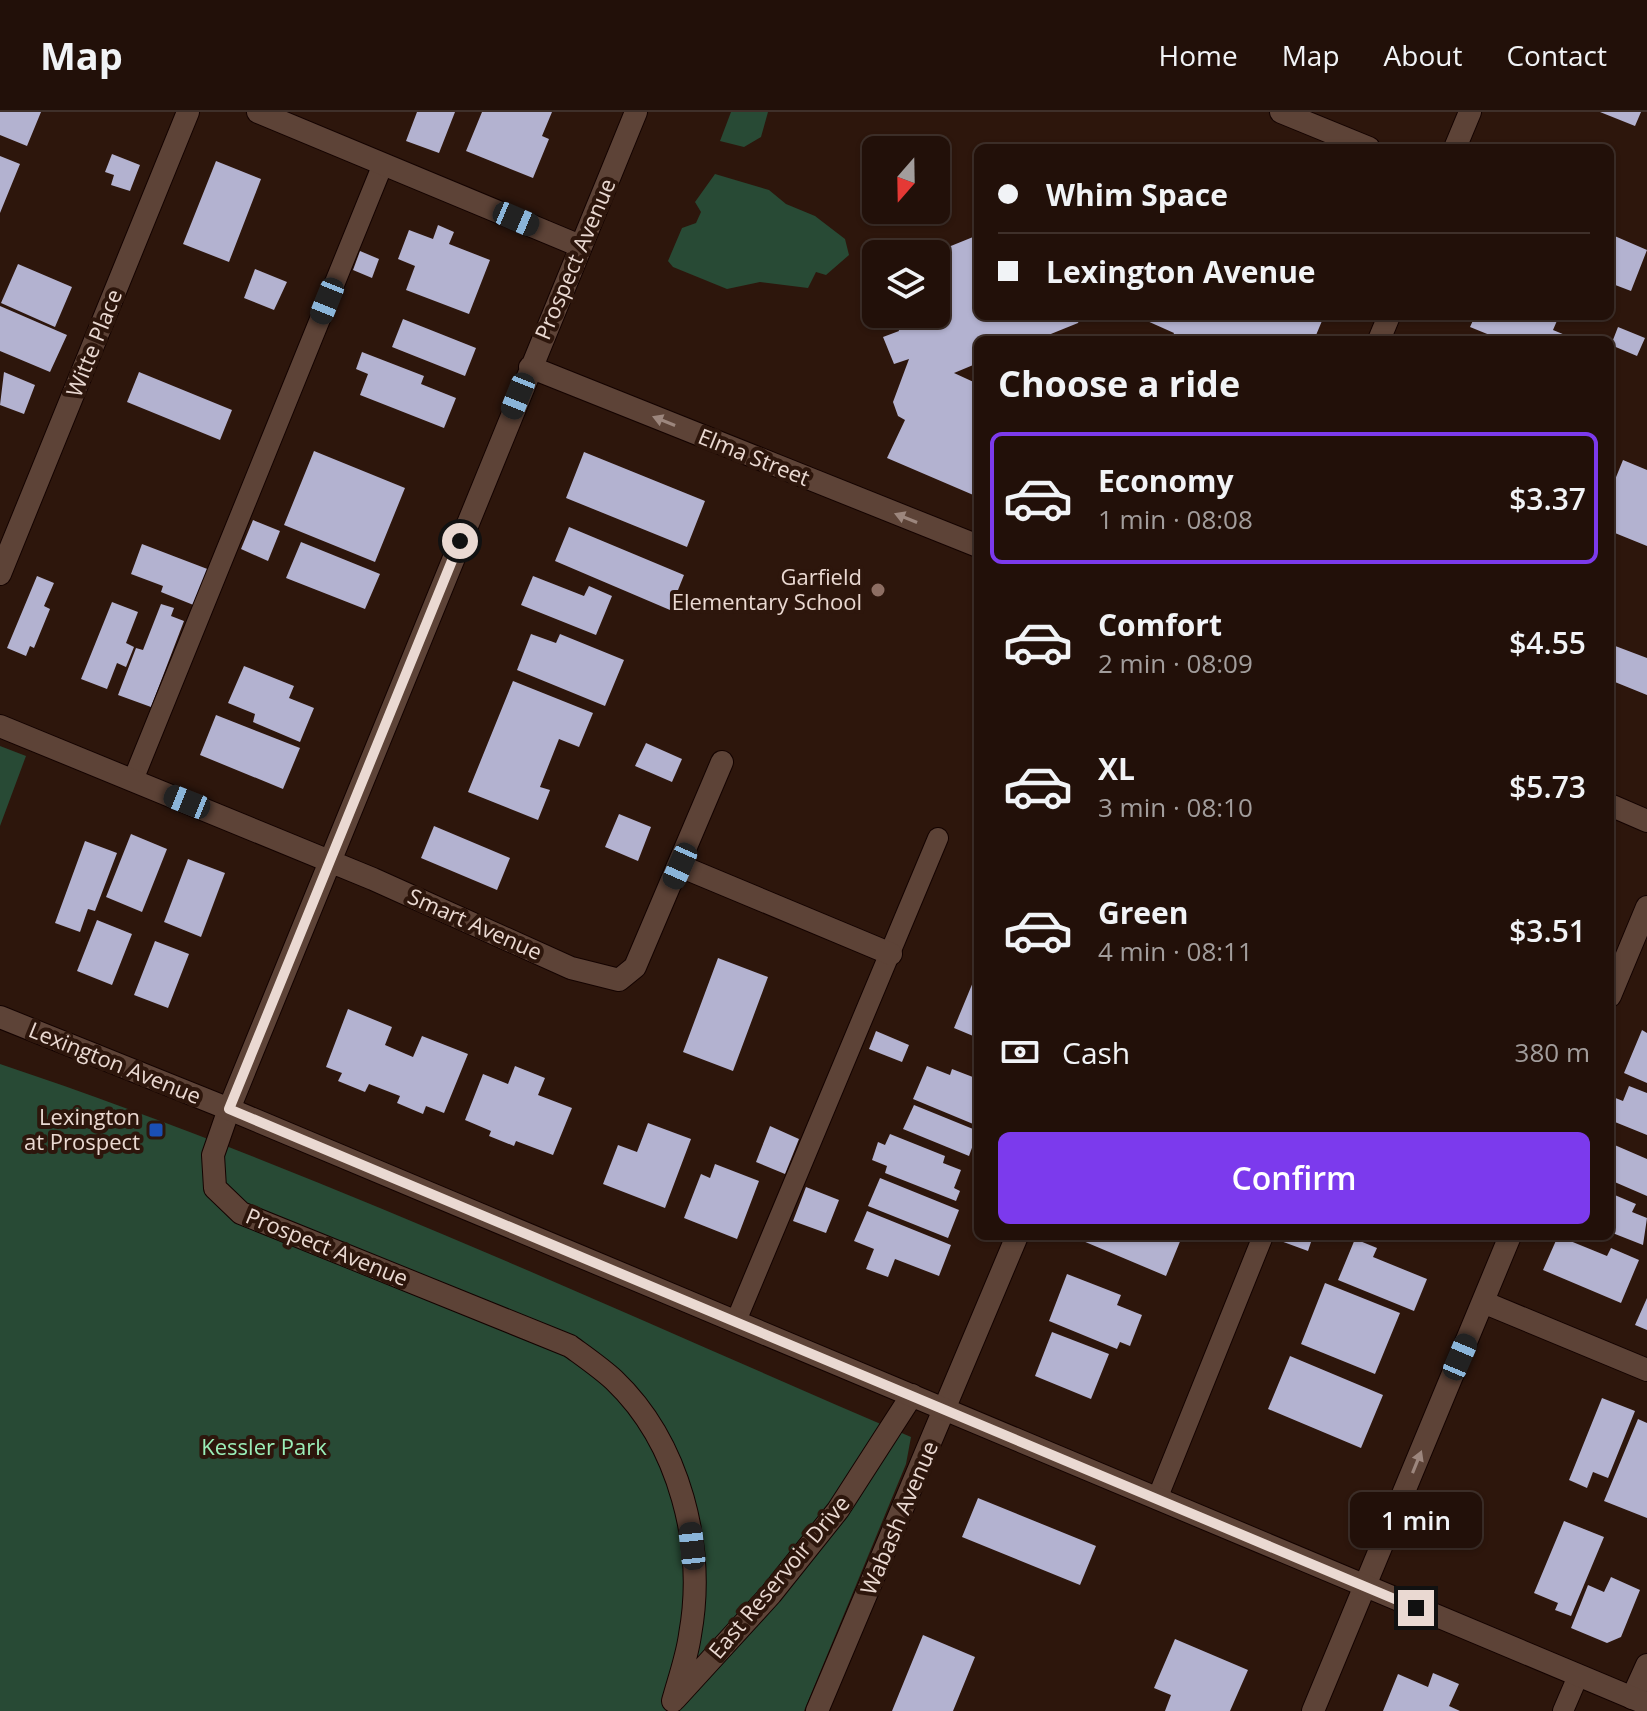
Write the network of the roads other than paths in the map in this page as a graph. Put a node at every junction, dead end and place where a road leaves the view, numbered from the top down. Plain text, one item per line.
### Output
1 (188, 112) edge
2 (258, 112) edge
3 (636, 112) edge
4 (1281, 112) edge
5 (1470, 112) edge
6 (1359, 144) edge
7 (1457, 144) edge
8 (383, 164) junction
9 (580, 246) junction
10 (530, 367) junction
11 (974, 544) edge
12 (0, 574) edge
13 (0, 726) edge
14 (722, 762) dead end
15 (133, 780) junction
16 (1614, 807) edge
17 (1647, 821) edge
18 (938, 838) dead end
19 (331, 862) junction
20 (680, 866) junction
21 (1647, 907) edge
22 (891, 954) junction
23 (1614, 986) edge
24 (0, 1017) edge
25 (229, 1109) junction
26 (1015, 1240) edge
27 (1261, 1240) edge
28 (1508, 1240) edge
29 (1483, 1302) junction
30 (736, 1321) junction
31 (1647, 1370) edge
32 (912, 1395) junction
33 (945, 1411) junction
34 (1157, 1499) junction
35 (1365, 1586) junction
36 (1647, 1665) edge
37 (1578, 1676) junction
38 (1640, 1701) edge
39 (668, 1706) edge
40 (817, 1711) edge
41 (1313, 1711) edge
42 (1563, 1711) edge

1 - 12 street, Witte Place
2 - 8 street
3 - 9 street, Prospect Avenue
4 - 6 street
5 - 7 street
8 - 9 street
8 - 15 lane
9 - 10 street, Prospect Avenue
11 -> 10 street, Elma Street
10 - 19 street, Prospect Avenue
13 - 15 street, Smart Avenue
14 - 20 street
15 - 19 street, Smart Avenue
16 - 17 street
18 - 22 lane
19 - 20 street, Smart Avenue
19 - 25 street, Prospect Avenue
20 - 22 street
21 - 23 street
22 - 30 lane
24 - 25 street, Lexington Avenue
25 - 30 street, Lexington Avenue
25 - 39 street, Prospect Avenue
26 - 33 street, Wabash Avenue
27 - 34 lane
28 - 29 street
29 - 31 street
35 -> 29 street
30 - 32 street, Lexington Avenue
32 - 33 street, Lexington Avenue
32 - 39 street, East Reservoir Drive
33 - 34 street, Lexington Avenue
33 - 40 street, Wabash Avenue
34 - 35 street, Lexington Avenue
35 - 37 street, Lexington Avenue
35 - 41 street
36 - 38 street
37 - 38 street, Lexington Avenue
37 - 42 lane

